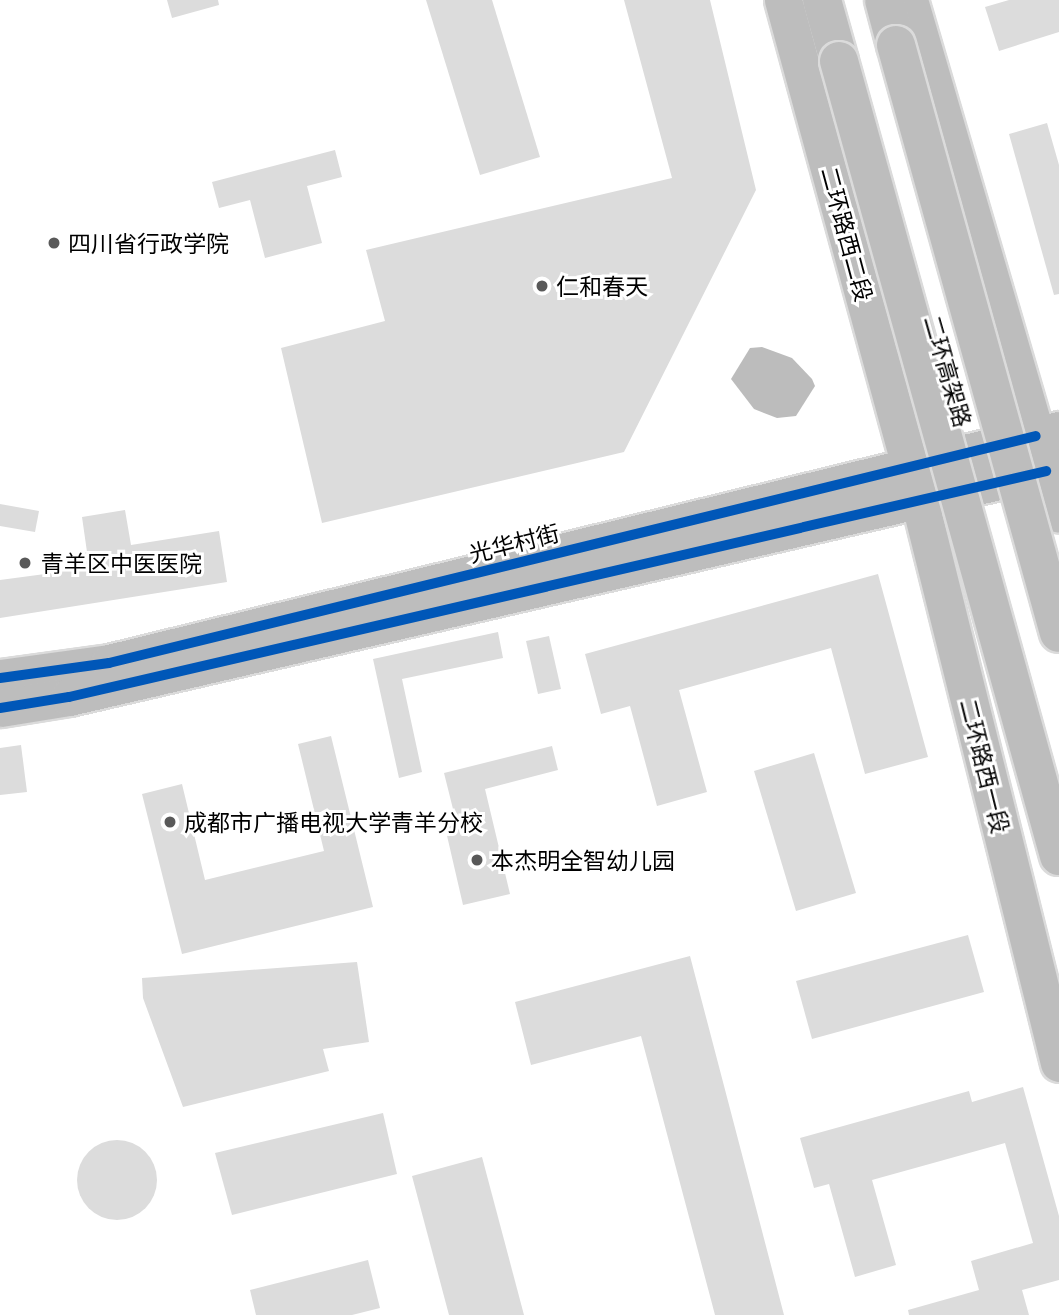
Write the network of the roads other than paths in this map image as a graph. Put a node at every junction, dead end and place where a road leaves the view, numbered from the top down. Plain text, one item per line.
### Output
1 (783, 0) edge
2 (822, 0) edge
3 (884, 0) edge
4 (909, 0) edge
5 (1047, 433) edge
6 (1052, 469) edge
7 (916, 485) junction
8 (1059, 514) edge
9 (1059, 633) edge
10 (0, 678) edge
11 (0, 708) edge
12 (1059, 856) edge
13 (1059, 1063) edge

1 - 7 main road, 二环路西二段
2 - 12 highway, 二环高架路, bridge
3 - 9 highway, 二环高架路, bridge
4 - 5 main road
5 - 6 main road
5 - 7 main road, 光华村街
6 - 7 main road, 光华村街
6 - 8 main road
7 - 10 main road, 光华村街
7 - 11 main road, 光华村街
7 - 13 main road, 二环路西一段

